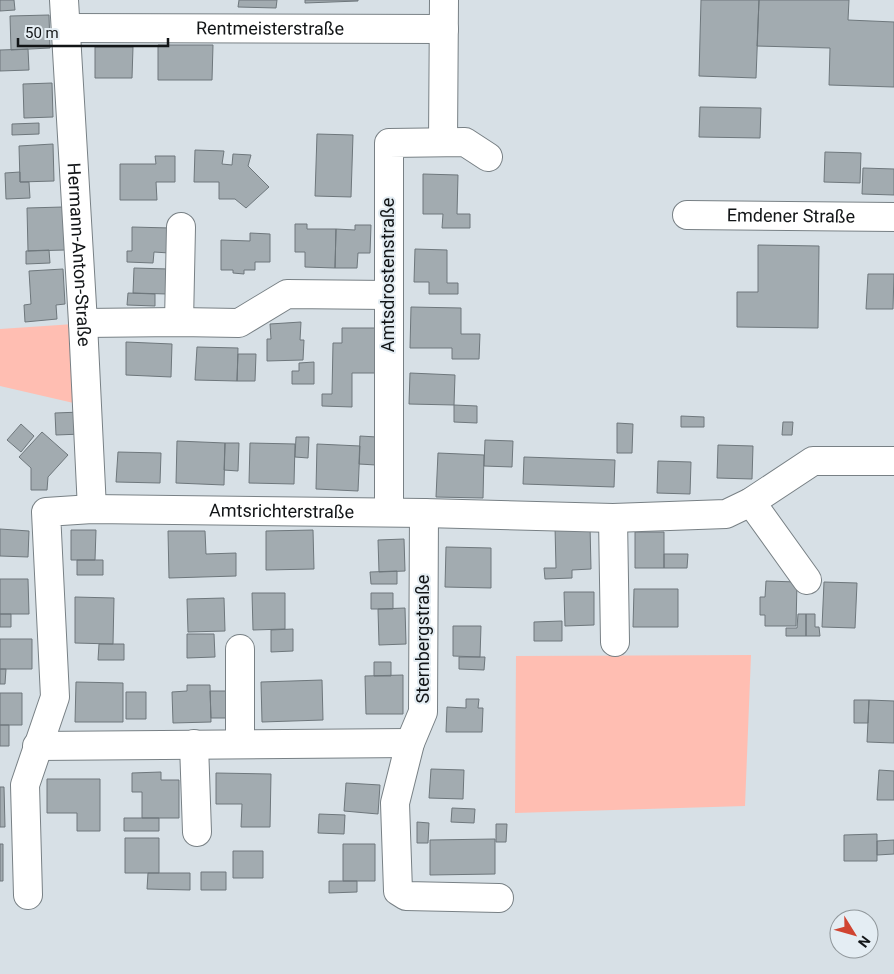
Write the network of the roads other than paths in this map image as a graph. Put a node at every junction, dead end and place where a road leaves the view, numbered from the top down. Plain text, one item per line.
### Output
1 (64, 0) edge
2 (444, 0) edge
3 (66, 28) junction
4 (444, 29) junction
5 (444, 142) junction
6 (488, 157) dead end
7 (687, 215) dead end
8 (894, 217) edge
9 (181, 227) dead end
10 (388, 295) junction
11 (179, 322) junction
12 (83, 323) junction
13 (894, 461) edge
14 (751, 502) junction
15 (92, 509) junction
16 (389, 512) junction
17 (424, 513) junction
18 (613, 518) junction
19 (807, 580) dead end
20 (615, 642) dead end
21 (240, 649) dead end
22 (410, 743) junction
23 (194, 744) junction
24 (240, 744) junction
25 (38, 746) junction
26 (197, 832) dead end
27 (28, 894) dead end
28 (499, 898) dead end

1 - 3 street, Hermann-Anton-Straße
2 - 4 street
3 - 4 street, Rentmeisterstraße
3 - 12 street, Hermann-Anton-Straße
4 - 5 street
5 - 6 street, Amtsdrostenstraße
5 - 10 street, Amtsdrostenstraße
7 - 8 street, Emdener Straße
9 - 11 street
10 - 11 street
10 - 16 street, Amtsdrostenstraße
11 - 12 street
12 - 15 street, Hermann-Anton-Straße
13 - 14 street, Amtsrichterstraße
14 - 18 street, Amtsrichterstraße
14 - 19 street
15 - 16 street, Amtsrichterstraße
15 - 25 street, Amtsrichterstraße
16 - 17 street, Amtsrichterstraße
17 - 18 street, Amtsrichterstraße
17 - 22 street, Sternbergstraße
18 - 20 street
21 - 24 street
22 - 24 street
22 - 28 street, Sternbergstraße
23 - 24 street
23 - 25 street
23 - 26 street
25 - 27 street

